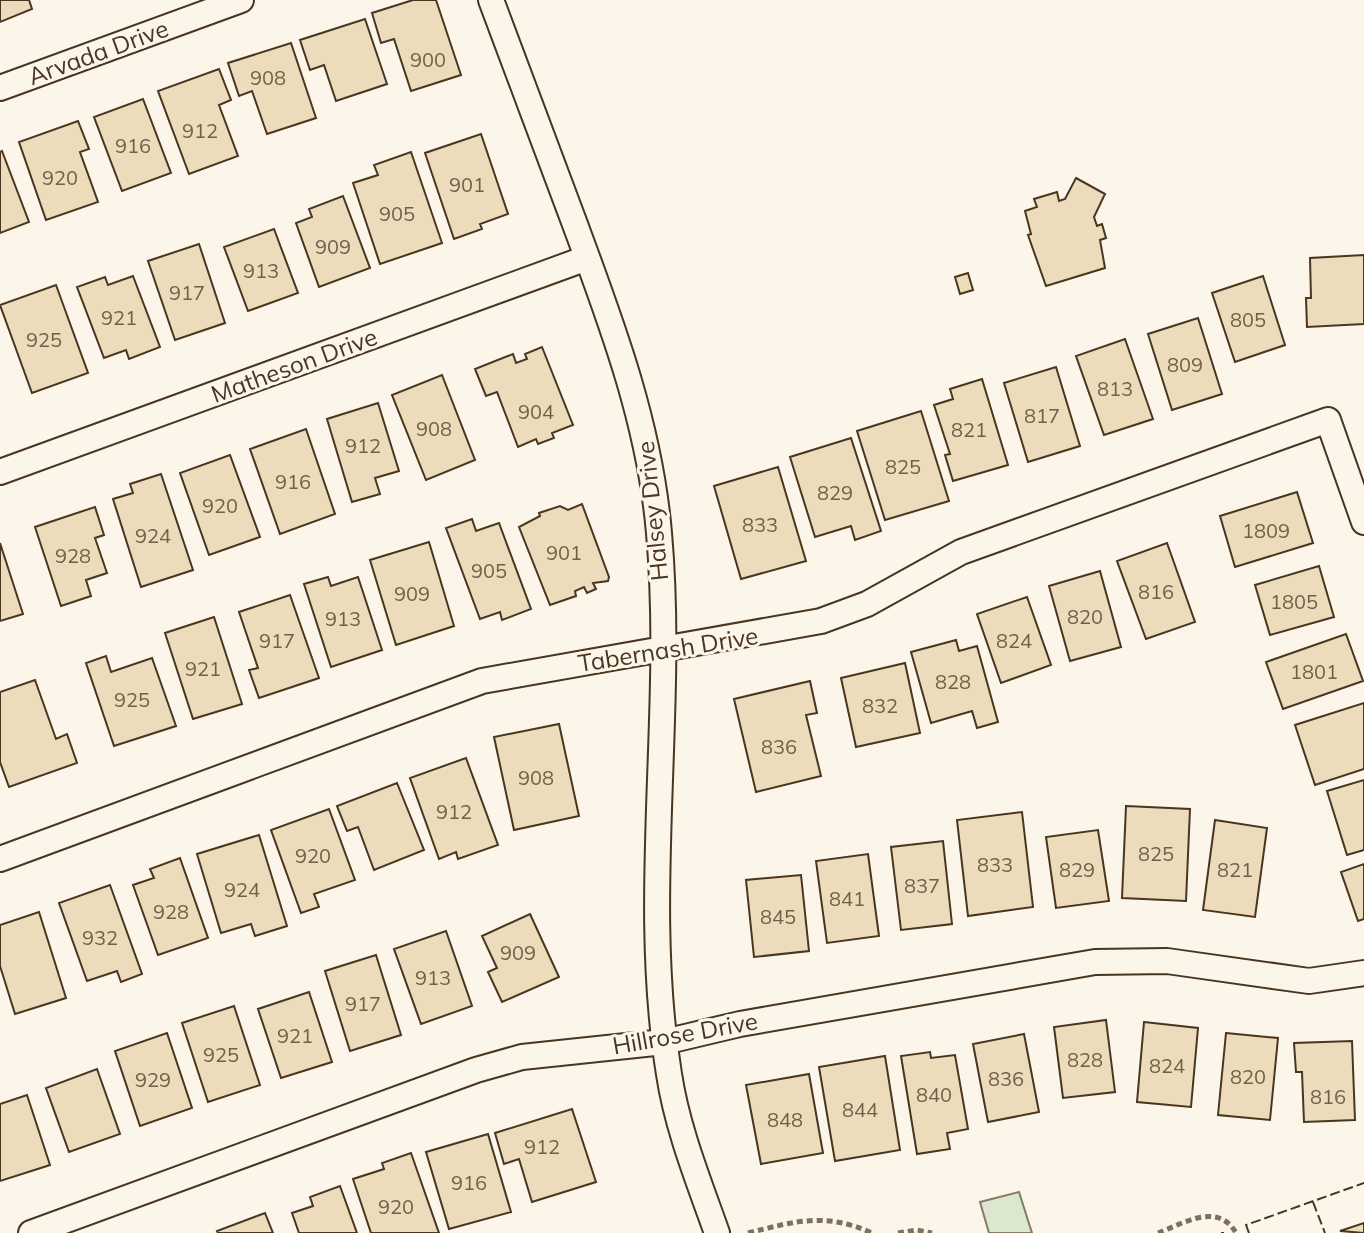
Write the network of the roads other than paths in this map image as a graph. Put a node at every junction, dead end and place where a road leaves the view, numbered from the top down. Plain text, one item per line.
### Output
1 (241, 0) edge
2 (491, 0) edge
3 (0, 88) edge
4 (587, 258) junction
5 (0, 472) edge
6 (1364, 522) edge
7 (662, 650) junction
8 (0, 859) edge
9 (1364, 973) edge
10 (664, 1042) junction
11 (31, 1233) edge
12 (717, 1233) edge

1 - 3 street, Arvada Drive
2 - 4 street, Halsey Drive
4 - 5 street, Matheson Drive
4 - 7 street, Halsey Drive
6 - 7 street, Tabernash Drive
7 - 8 street, Tabernash Drive
7 - 10 street, Halsey Drive
9 - 10 street, Hillrose Drive
10 - 11 street, Hillrose Drive
10 - 12 street, Halsey Drive

